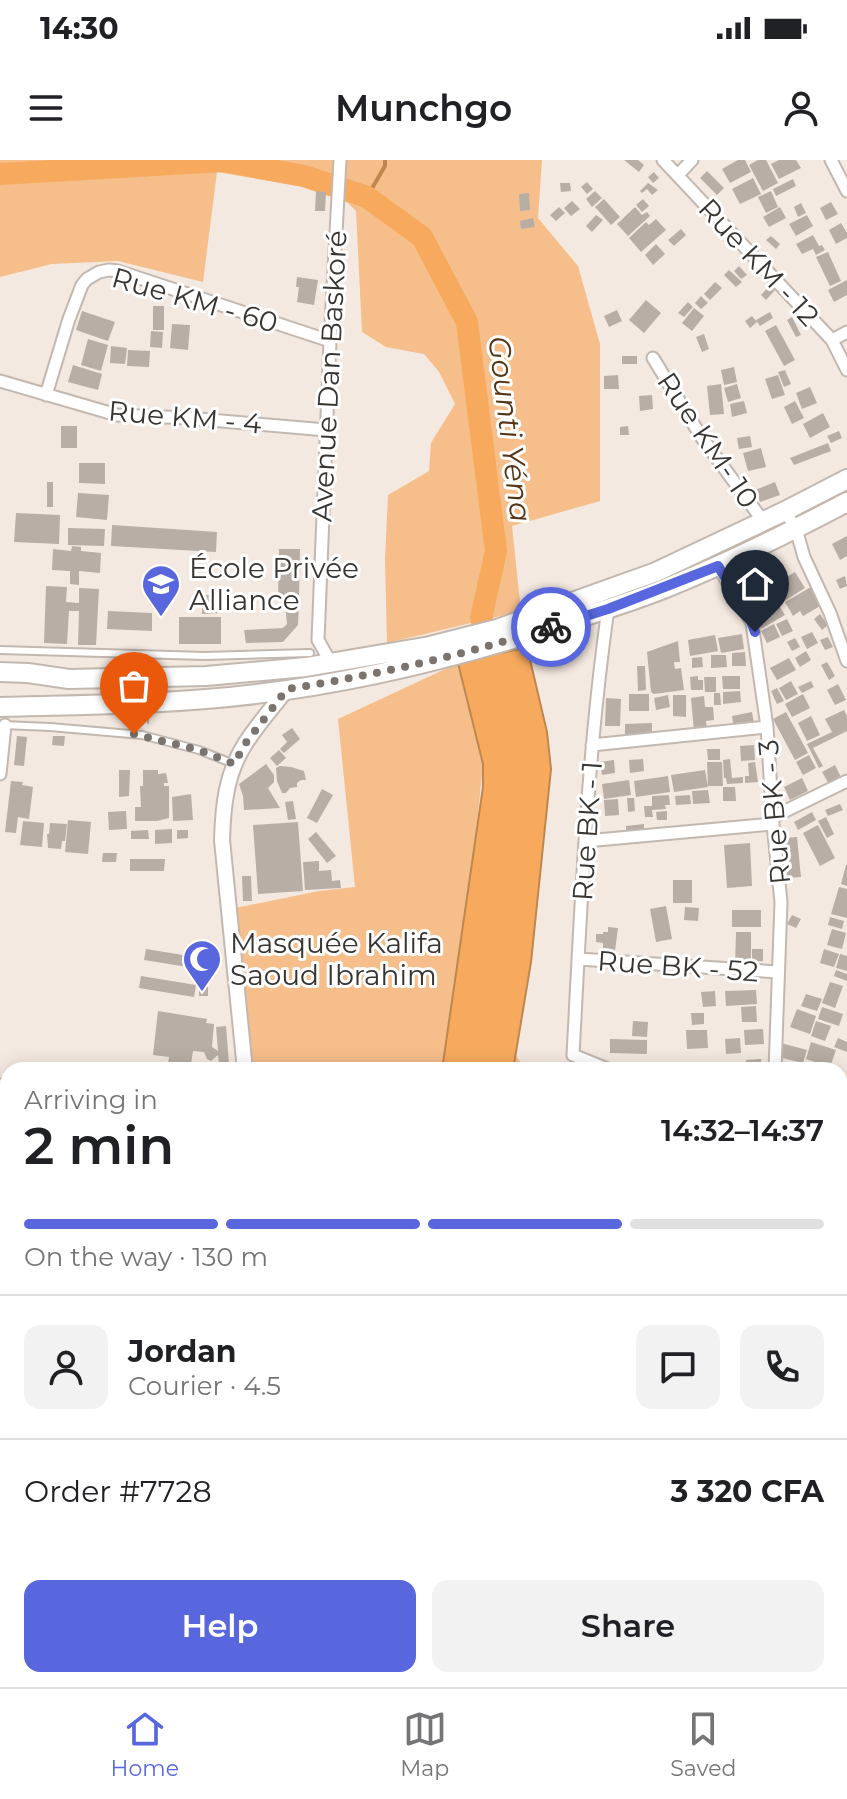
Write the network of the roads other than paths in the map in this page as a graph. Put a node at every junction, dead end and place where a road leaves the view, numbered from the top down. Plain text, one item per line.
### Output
1 (340, 160) edge
2 (663, 160) edge
3 (692, 160) edge
4 (831, 160) edge
5 (678, 175) junction
6 (847, 191) edge
7 (847, 332) edge
8 (832, 340) junction
9 (330, 341) junction
10 (653, 358) dead end
11 (847, 370) edge
12 (0, 381) edge
13 (46, 395) junction
14 (326, 430) junction
15 (847, 479) edge
16 (847, 502) edge
17 (785, 511) junction
18 (763, 521) junction
19 (796, 529) junction
20 (718, 566) junction
21 (608, 609) junction
22 (499, 636) junction
23 (318, 640) junction
24 (843, 641) edge
25 (472, 644) junction
26 (0, 650) edge
27 (141, 659) dead end
28 (308, 660) junction
29 (847, 661) edge
30 (331, 663) junction
31 (0, 672) edge
32 (0, 679) edge
33 (69, 679) junction
34 (287, 689) junction
35 (0, 698) edge
36 (67, 704) junction
37 (2, 719) edge
38 (143, 724) dead end
39 (767, 727) junction
40 (592, 745) junction
41 (234, 764) junction
42 (0, 774) edge
43 (847, 781) edge
44 (773, 820) junction
45 (586, 841) junction
46 (578, 959) junction
47 (778, 972) junction
48 (244, 1062) edge
49 (590, 1062) edge
50 (775, 1062) edge

1 - 9 street, Avenue Dan Baskoré
2 - 5 street, Rue KM - 12
3 - 5 street
4 - 6 street
5 - 8 street, Rue KM - 12
7 - 8 street
8 - 11 street, Rue KM - 12
9 - 13 street, Rue KM - 60
9 - 14 street, Avenue Dan Baskoré
10 - 18 street, Rue KM- 10
12 - 13 street, Rue KM - 4
13 - 14 street, Rue KM - 4
14 - 23 street, Avenue Dan Baskoré
15 - 17 main road
16 - 19 main road
17 - 18 main road
17 - 19 street
18 - 22 main road
19 - 20 main road
19 - 24 street
20 - 21 main road
20 - 39 street, Rue BK - 3
21 - 22 main road
21 - 40 street, Rue BK - 1
22 - 25 main road
23 - 28 street, Avenue Dan Baskoré
23 - 30 street
24 - 29 street
25 - 30 main road
25 - 34 main road
26 - 28 lane
27 - 38 street, bridge
28 - 30 main road
28 - 33 main road
31 - 33 main road
32 - 33 main road
34 - 36 main road
34 - 41 street
35 - 36 main road
36 - 37 main road
37 - 41 lane
37 - 42 street
39 - 40 street
39 - 44 street, Rue BK - 3
40 - 45 street, Rue BK - 1
41 - 48 street
43 - 44 street
44 - 45 street
44 - 47 street, Rue BK - 3
45 - 46 street, Rue BK - 1
46 - 47 street, Rue BK - 52
46 - 49 street, Rue BK - 1
47 - 50 street, Rue BK - 3

